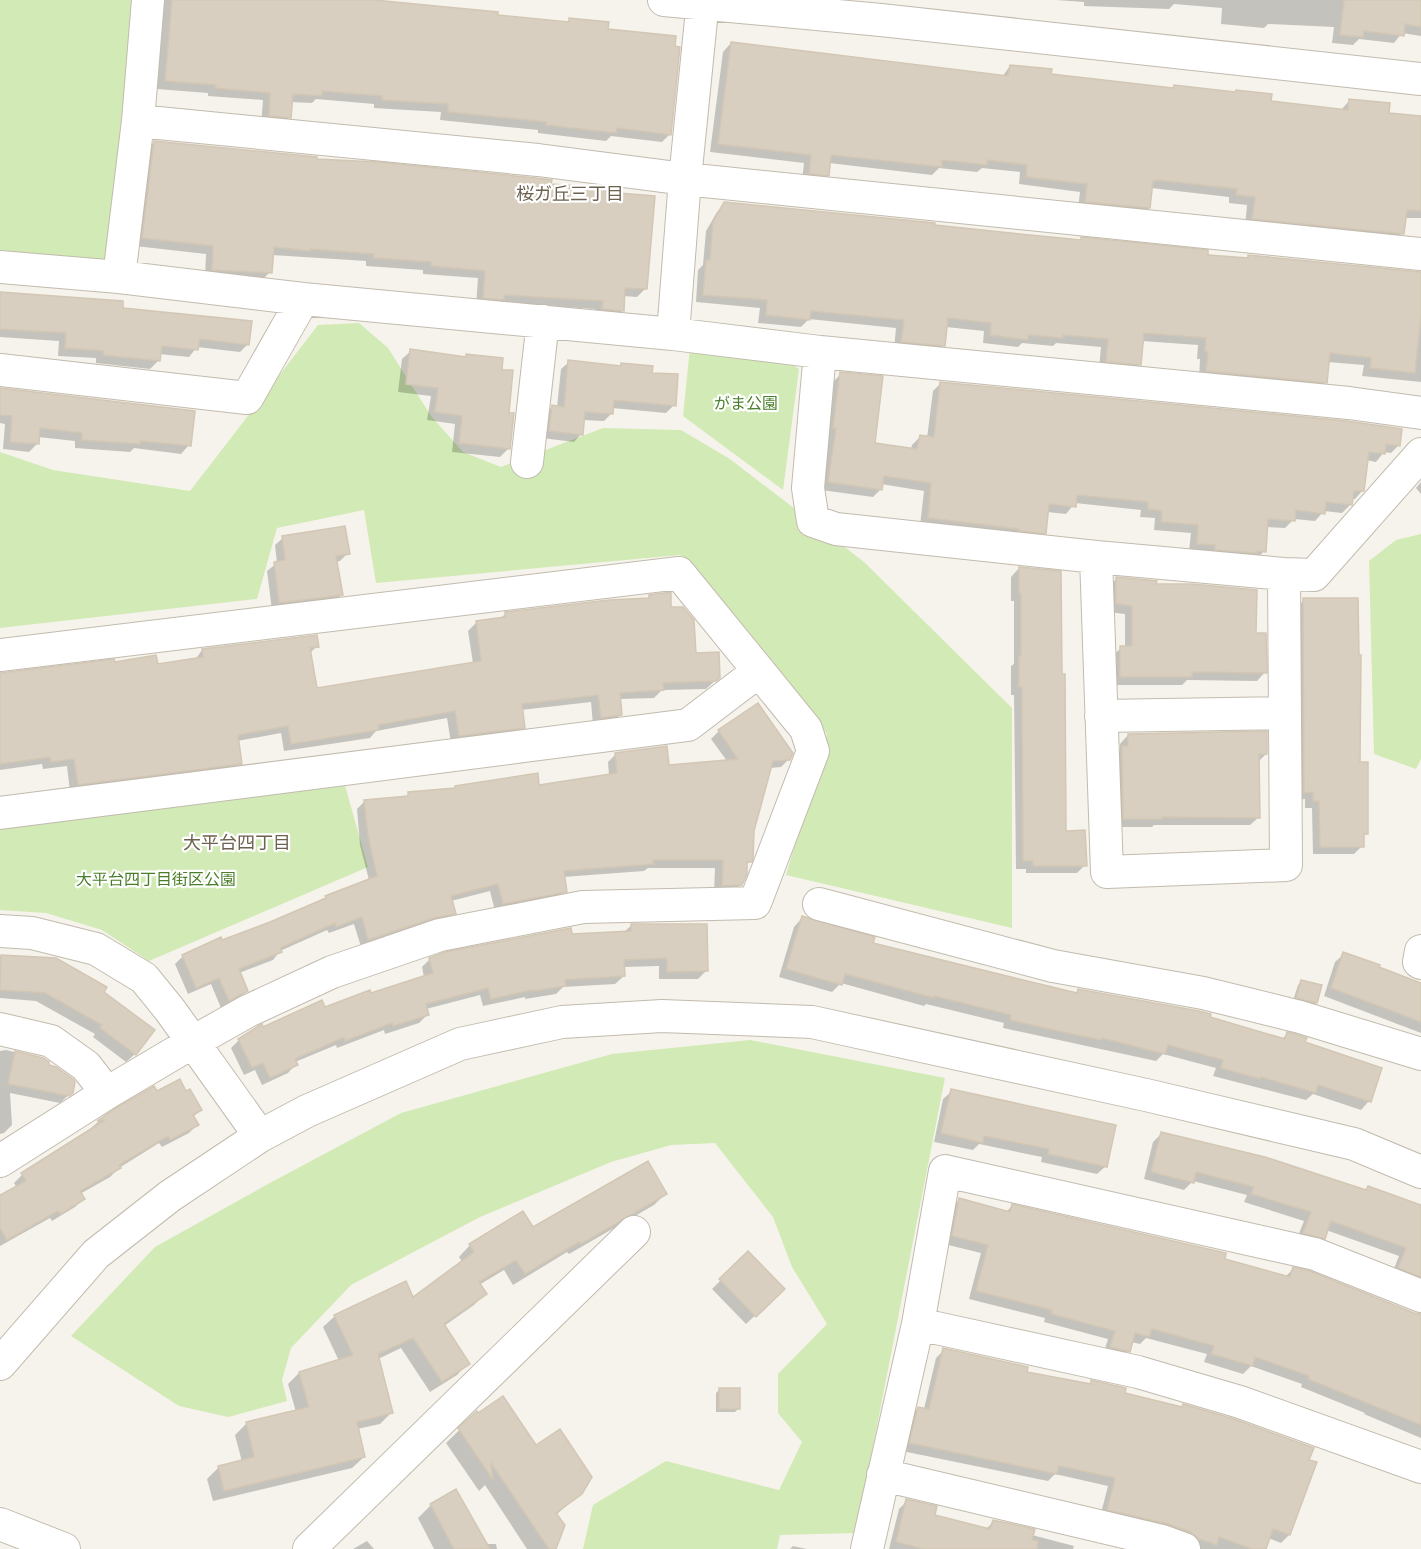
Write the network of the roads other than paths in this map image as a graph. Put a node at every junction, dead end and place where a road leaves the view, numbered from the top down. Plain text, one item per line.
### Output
1 (148, 0) edge
2 (664, 0) edge
3 (703, 2) edge
4 (1421, 79) edge
5 (138, 121) junction
6 (685, 178) junction
7 (1421, 254) edge
8 (0, 267) edge
9 (119, 277) junction
10 (303, 299) junction
11 (543, 321) junction
12 (673, 334) junction
13 (820, 352) junction
14 (0, 370) edge
15 (1421, 413) edge
16 (1421, 454) edge
17 (527, 462) dead end
18 (1096, 558) junction
19 (1284, 574) junction
20 (0, 655) edge
21 (759, 671) junction
22 (1285, 713) junction
23 (1101, 716) junction
24 (0, 813) edge
25 (819, 904) dead end
26 (0, 931) edge
27 (1421, 951) edge
28 (1421, 963) edge
29 (0, 1029) edge
30 (193, 1042) junction
31 (1421, 1054) edge
32 (107, 1093) junction
33 (260, 1136) junction
34 (0, 1161) edge
35 (1421, 1172) edge
36 (634, 1232) dead end
37 (1421, 1296) edge
38 (918, 1324) junction
39 (0, 1364) edge
40 (1421, 1467) edge
41 (883, 1475) junction
42 (0, 1524) edge
43 (64, 1549) edge
44 (309, 1549) edge
45 (867, 1549) edge
46 (1185, 1549) edge

1 - 5 street
2 - 3 street
3 - 4 street
3 - 6 street
5 - 6 street
5 - 9 street
6 - 7 street
6 - 12 street
8 - 9 street
9 - 10 street
10 - 11 street
10 - 14 street
11 - 12 street
11 - 17 street
12 - 13 street
13 - 15 street
13 - 18 street
16 - 19 street
18 - 19 street
18 - 23 street
19 - 22 street
20 - 21 street
21 - 24 street
21 - 30 street
22 - 23 street
22 - 23 street
25 - 31 street
26 - 30 street
27 - 28 street
29 - 32 street
30 - 32 street
30 - 33 street
32 - 34 street
33 - 35 street
33 - 39 street
36 - 44 street
37 - 38 street
38 - 40 street
38 - 41 street
41 - 45 street
41 - 46 street
42 - 43 street

